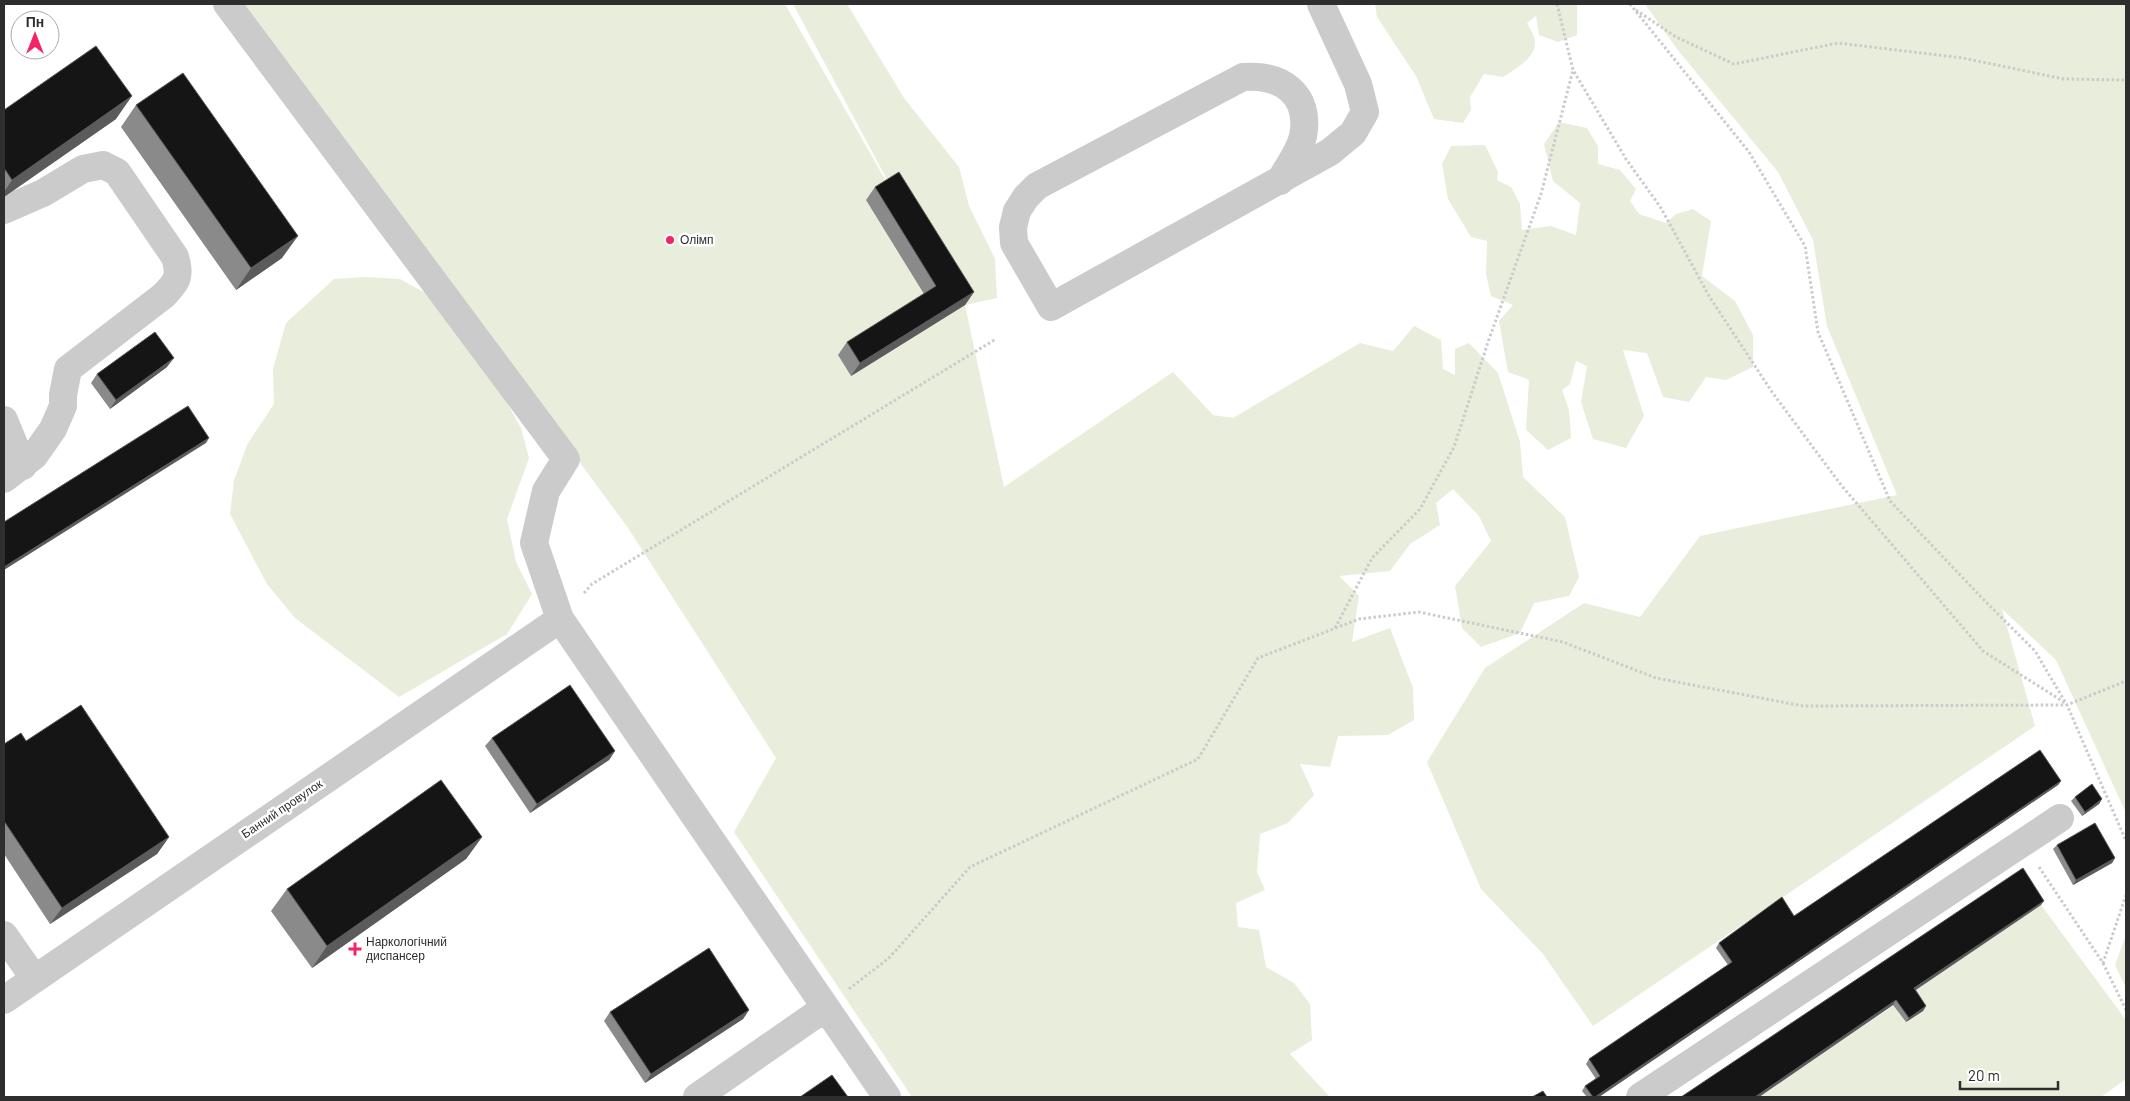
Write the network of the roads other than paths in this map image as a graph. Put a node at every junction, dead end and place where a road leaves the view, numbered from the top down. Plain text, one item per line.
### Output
1 (227, 4) edge
2 (1320, 4) edge
3 (1280, 181) junction
4 (4, 210) edge
5 (4, 420) edge
6 (13, 472) edge
7 (560, 619) junction
8 (2060, 818) dead end
9 (4, 935) edge
10 (34, 978) junction
11 (4, 1000) edge
12 (825, 1008) junction
13 (696, 1097) edge
14 (887, 1097) edge
15 (1640, 1097) edge

1 - 7 street
2 - 3 street
3 - 3 street
4 - 6 street
5 - 6 street
7 - 10 street, Банний провулок
7 - 12 street
8 - 15 street
9 - 10 street
10 - 11 street, Банний провулок
12 - 13 street
12 - 14 street

